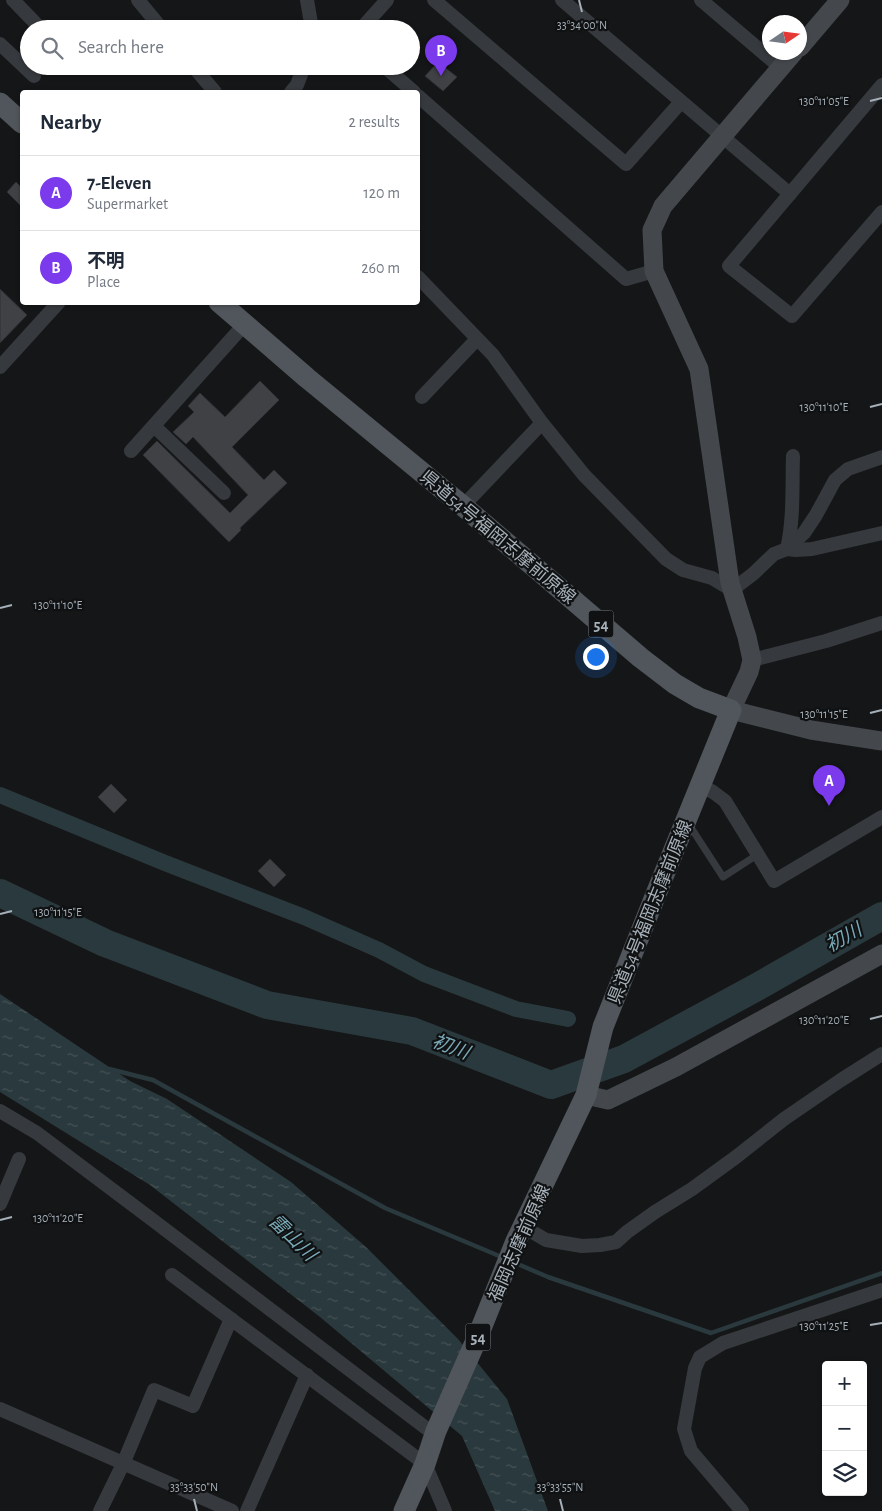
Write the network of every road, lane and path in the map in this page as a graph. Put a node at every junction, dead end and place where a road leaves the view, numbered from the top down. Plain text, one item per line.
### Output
1 (13, 0) edge
2 (138, 0) edge
3 (307, 0) edge
4 (387, 0) edge
5 (434, 0) edge
6 (562, 0) edge
7 (701, 0) edge
8 (837, 1) edge
9 (32, 20) edge
10 (155, 20) edge
11 (310, 20) edge
12 (370, 20) edge
13 (807, 38) edge
14 (0, 44) edge
15 (788, 60) edge
16 (20, 63) edge
17 (781, 68) junction
18 (201, 75) edge
19 (301, 75) edge
20 (394, 75) edge
21 (882, 85) edge
22 (213, 90) edge
23 (293, 90) edge
24 (412, 90) edge
25 (420, 98) edge
26 (681, 102) junction
27 (0, 103) edge
28 (20, 121) edge
29 (722, 137) junction
30 (790, 194) junction
31 (882, 212) edge
32 (654, 271) junction
33 (420, 279) edge
34 (56, 305) edge
35 (222, 305) edge
36 (244, 325) junction
37 (478, 339) junction
38 (0, 367) edge
39 (422, 397) dead end
40 (542, 423) junction
41 (154, 426) junction
42 (131, 451) dead end
43 (793, 456) dead end
44 (882, 457) edge
45 (224, 492) dead end
46 (462, 506) junction
47 (882, 533) edge
48 (787, 549) junction
49 (732, 590) junction
50 (882, 623) edge
51 (752, 660) junction
52 (732, 710) junction
53 (882, 741) edge
54 (700, 785) junction
55 (882, 817) edge
56 (687, 821) junction
57 (757, 855) junction
58 (882, 954) edge
59 (603, 1028) joint
60 (882, 1054) edge
61 (586, 1095) junction
62 (0, 1111) edge
63 (19, 1159) dead end
64 (0, 1204) edge
65 (520, 1234) junction
66 (172, 1275) dead end
67 (882, 1290) edge
68 (232, 1319) junction
69 (307, 1375) junction
70 (0, 1409) edge
71 (436, 1431) junction
72 (123, 1464) junction
73 (425, 1464) junction
74 (100, 1511) edge
75 (232, 1511) edge
76 (247, 1511) edge
77 (404, 1511) edge
78 (445, 1511) edge
79 (742, 1511) edge

1 - 9 street
2 - 10 street
3 - 11 street
4 - 12 street
5 - 26 street
6 - 26 street
7 - 17 street
8 - 13 street
14 - 16 street
15 - 17 street
17 - 29 street
18 - 22 street
19 - 23 street
20 - 24 street
21 - 30 street
25 - 32 street
26 - 29 street
27 - 28 main road
29 - 30 street
29 - 32 street
30 - 31 street
32 - 49 street
33 - 37 street
34 - 38 street
35 - 36 main road, 県道54号福岡志摩前原線 / 54
36 - 41 street
36 - 46 main road, 県道54号福岡志摩前原線 / 54
37 - 39 street
37 - 40 street
40 - 46 street
40 - 49 street
41 - 42 street
41 - 45 street
43 - 48 street
44 - 48 street
46 - 52 main road, 県道54号福岡志摩前原線 / 54
47 - 48 street
48 - 49 street
49 - 51 street
50 - 51 street
51 - 52 street
52 - 53 street
52 - 54 main road, 県道54号福岡志摩前原線 / 54
54 - 56 main road, 県道54号福岡志摩前原線 / 54
54 - 57 street
55 - 57 street
56 - 57 lane
56 - 59 main road, 県道54号福岡志摩前原線 / 54
58 - 61 street
59 - 61 main road, 福岡志摩前原線 / 54
60 - 65 street
61 - 65 main road, 福岡志摩前原線 / 54
62 - 71 street
63 - 64 street
65 - 71 main road, 福岡志摩前原線 / 54
66 - 68 street
67 - 79 street
68 - 69 street
68 - 72 street
69 - 73 street
69 - 76 street
70 - 72 street
71 - 73 main road, 福岡志摩前原線 / 54
72 - 74 street
72 - 75 street
73 - 77 main road, 福岡志摩前原線 / 54
73 - 78 street

